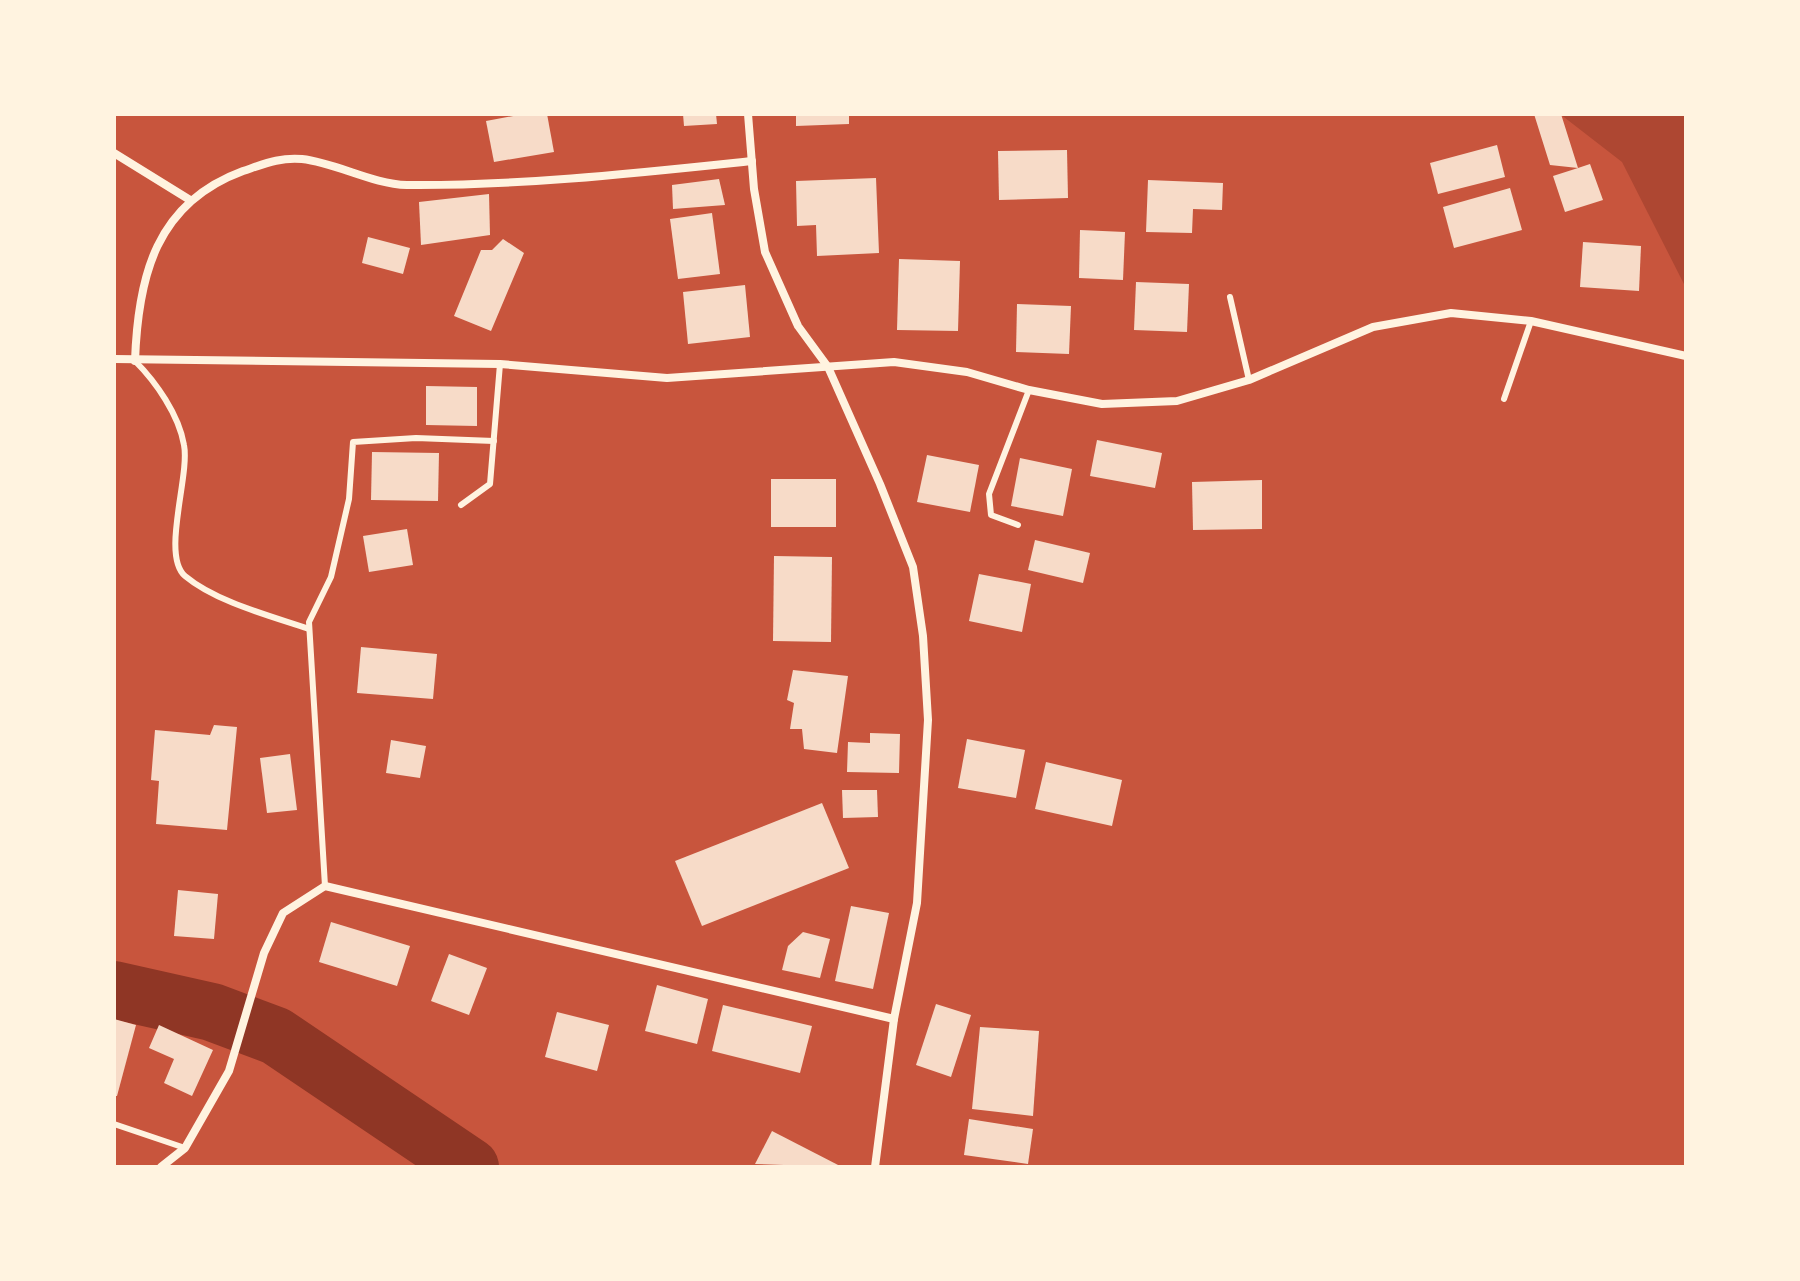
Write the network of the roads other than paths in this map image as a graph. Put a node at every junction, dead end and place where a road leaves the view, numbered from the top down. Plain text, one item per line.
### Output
1 (748, 114) edge
2 (114, 153) edge
3 (752, 161) junction
4 (190, 200) junction
5 (1230, 297) dead end
6 (1531, 321) junction
7 (1686, 356) edge
8 (114, 359) edge
9 (135, 361) junction
10 (500, 364) junction
11 (828, 367) junction
12 (1249, 380) junction
13 (1029, 390) junction
14 (1504, 399) dead end
15 (494, 441) junction
16 (461, 505) dead end
17 (1018, 525) dead end
18 (309, 629) junction
19 (325, 886) junction
20 (894, 1019) junction
21 (114, 1124) edge
22 (185, 1148) junction
23 (161, 1167) edge
24 (875, 1167) edge

1 - 3 street
2 - 4 street
3 - 4 street
3 - 11 street
4 - 9 street
5 - 12 lane
6 - 7 street
6 - 12 street
6 - 14 lane
8 - 9 street
9 - 10 street
9 - 18 lane
10 - 11 street
10 - 15 lane
11 - 13 street
11 - 20 street
12 - 13 street
13 - 17 lane
15 - 16 lane
15 - 18 lane
18 - 19 lane
19 - 20 street
19 - 22 street
20 - 24 street
21 - 22 lane
22 - 23 street

